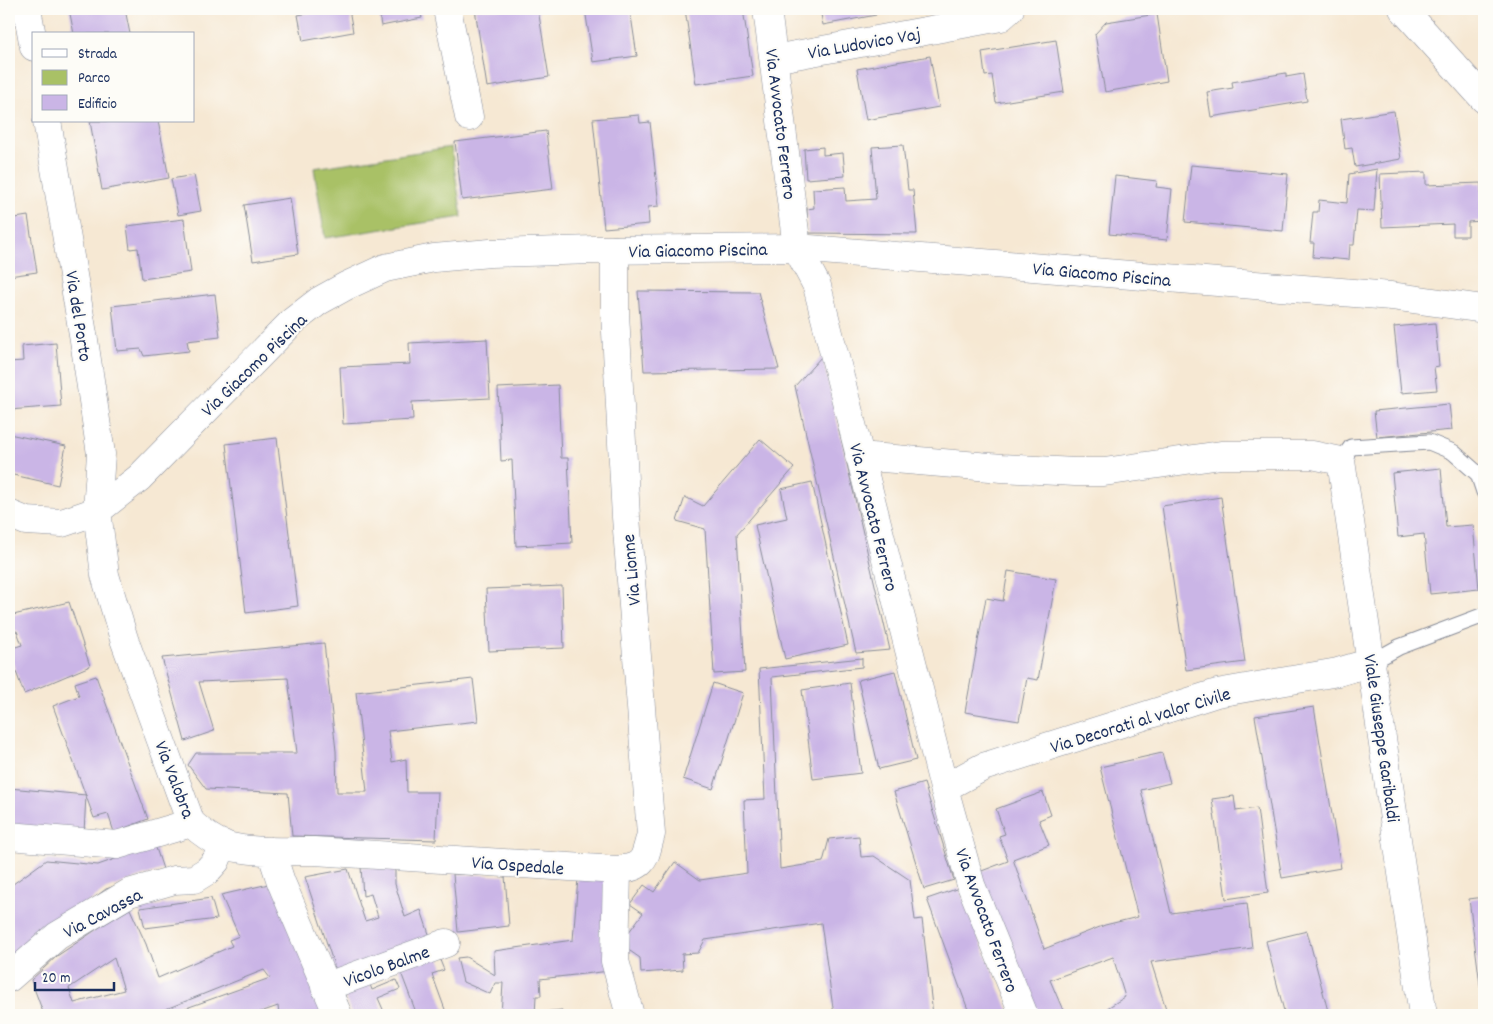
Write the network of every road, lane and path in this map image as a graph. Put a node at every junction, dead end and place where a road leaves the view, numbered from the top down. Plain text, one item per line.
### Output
1 (27, 9) edge
2 (447, 9) edge
3 (767, 9) edge
4 (1010, 9) edge
5 (1403, 9) edge
6 (32, 36) edge
7 (774, 59) junction
8 (1484, 99) edge
9 (469, 117) dead end
10 (46, 122) edge
11 (797, 248) junction
12 (615, 250) junction
13 (1484, 289) edge
14 (1391, 296) junction
15 (1484, 309) edge
16 (859, 456) junction
17 (1341, 461) junction
18 (1484, 492) edge
19 (97, 511) junction
20 (9, 514) edge
21 (1484, 615) edge
22 (1372, 662) junction
23 (944, 788) junction
24 (191, 823) junction
25 (9, 836) edge
26 (223, 844) junction
27 (272, 851) junction
28 (617, 870) junction
29 (446, 943) dead end
30 (9, 978) edge
31 (326, 987) junction
32 (338, 1015) edge
33 (630, 1015) edge
34 (1024, 1015) edge
35 (1423, 1015) edge

1 - 6 street
2 - 9 street
3 - 7 street, Via Avvocato Ferrero
4 - 7 street, Via Ludovico Vaj
5 - 8 street
7 - 11 street, Via Avvocato Ferrero
10 - 19 street, Via del Porto
11 - 12 street, Via Giacomo Piscina
11 - 14 street, Via Giacomo Piscina
11 - 16 street, Via Avvocato Ferrero
12 - 19 street, Via Giacomo Piscina
12 - 28 street, Via Lionne
13 - 14 street, Via Giacomo Piscina
14 - 15 street, Via Giacomo Piscina
16 - 17 street
16 - 23 street, Via Avvocato Ferrero
17 - 18 lane
17 - 22 street, Viale Giuseppe Garibaldi
19 - 20 street, Via Giacomo Piscina
19 - 24 street, Via Valobra
21 - 22 lane
22 - 23 street, Via Decorati al valor Civile
22 - 35 street, Viale Giuseppe Garibaldi
23 - 34 street, Via Avvocato Ferrero
24 - 25 street
24 - 26 street, Via Valobra
26 - 27 street, Via Valobra
26 - 30 street, Via Cavassa
27 - 28 street, Via Ospedale
27 - 31 street
28 - 33 street
29 - 31 street, Vicolo Balme
31 - 32 street

